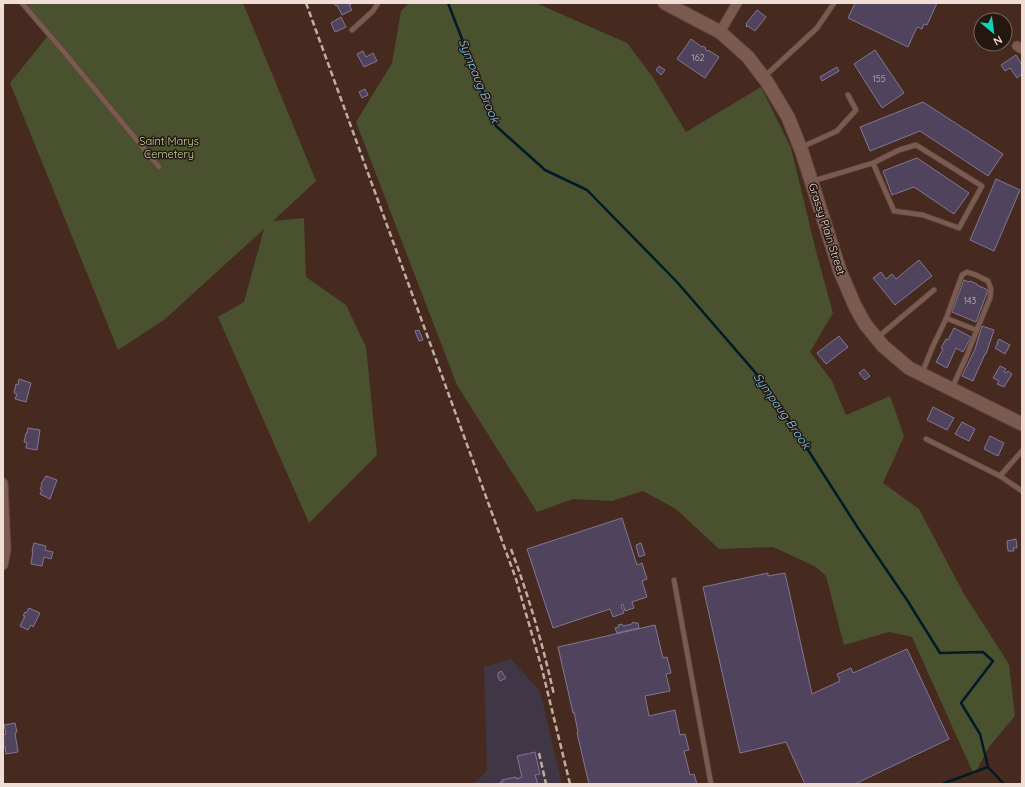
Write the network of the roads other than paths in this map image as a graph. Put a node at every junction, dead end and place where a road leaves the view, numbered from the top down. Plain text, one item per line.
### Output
1 (22, 3) edge
2 (378, 3) edge
3 (665, 3) edge
4 (737, 3) edge
5 (834, 3) edge
6 (352, 30) dead end
7 (720, 32) junction
8 (764, 78) junction
9 (848, 95) dead end
10 (800, 148) junction
11 (873, 163) junction
12 (159, 167) dead end
13 (812, 182) junction
14 (934, 290) dead end
15 (946, 318) junction
16 (976, 330) junction
17 (876, 338) junction
18 (922, 374) junction
19 (951, 389) junction
20 (1022, 424) edge
21 (926, 439) dead end
22 (1022, 451) edge
23 (1000, 476) junction
24 (3, 483) edge
25 (1022, 491) edge
26 (3, 566) edge
27 (674, 580) dead end
28 (711, 784) edge

1 - 12 lane
2 - 6 lane
3 - 7 main road, Grassy Plain Street
4 - 7 street
5 - 8 lane
7 - 8 main road, Grassy Plain Street
8 - 10 main road, Grassy Plain Street
9 - 10 lane
10 - 13 main road, Grassy Plain Street
11 - 11 lane
11 - 13 lane
13 - 17 main road, Grassy Plain Street
14 - 17 lane
15 - 16 lane
15 - 16 lane
15 - 18 lane
16 - 19 lane
17 - 18 main road, Grassy Plain Street
18 - 19 main road, Grassy Plain Street
19 - 20 main road, Grassy Plain Street
21 - 23 lane
22 - 23 lane
23 - 25 lane
24 - 26 street
27 - 28 lane

